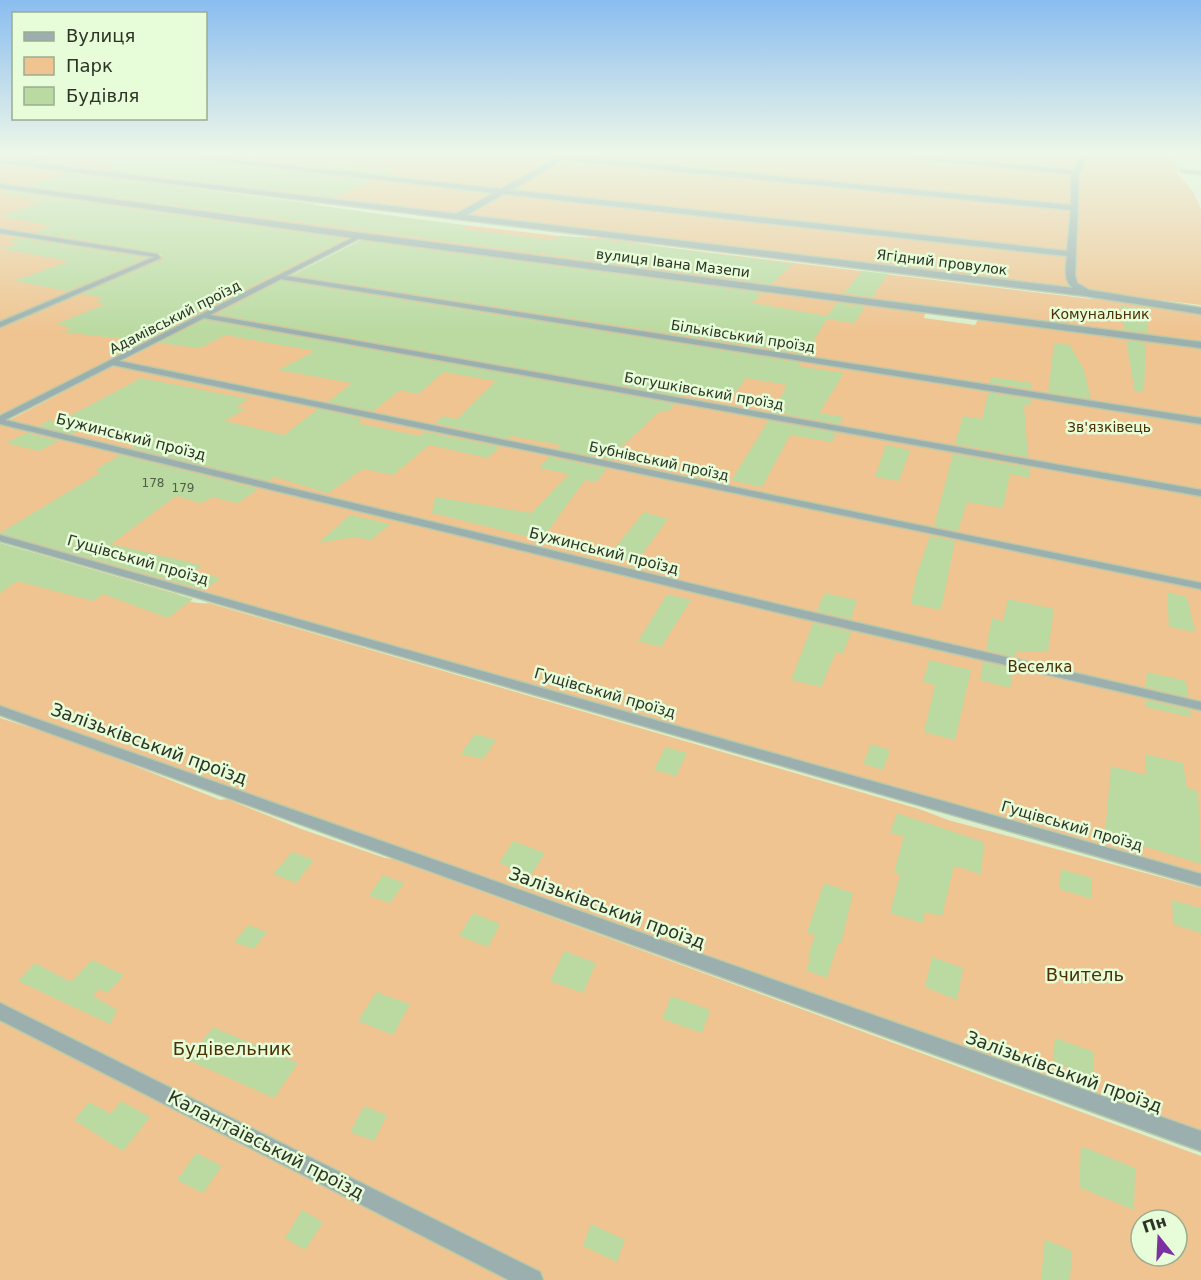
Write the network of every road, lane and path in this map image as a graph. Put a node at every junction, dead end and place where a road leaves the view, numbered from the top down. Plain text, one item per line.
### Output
1 (200, 214) edge
2 (430, 214) edge
3 (463, 214) edge
4 (707, 214) edge
5 (1075, 214) edge
6 (457, 217) junction
7 (0, 231) edge
8 (360, 236) junction
9 (1071, 254) junction
10 (282, 277) junction
11 (1086, 293) junction
12 (1201, 310) edge
13 (203, 316) junction
14 (0, 317) edge
15 (13, 319) junction
16 (0, 325) edge
17 (1201, 345) edge
18 (111, 362) junction
19 (0, 420) edge
20 (1201, 421) edge
21 (1201, 493) edge
22 (0, 538) edge
23 (1201, 586) edge
24 (1201, 706) edge
25 (0, 711) edge
26 (1201, 880) edge
27 (0, 1011) edge
28 (1201, 1141) edge
29 (532, 1280) edge

1 - 8 street, вулиця Івана Мазепи
2 - 6 street, Ягідний провулок
3 - 6 street
4 - 9 street
5 - 9 street
6 - 11 street, Ягідний провулок
7 - 15 lane
8 - 10 lane, Адамівський проїзд
8 - 17 street, вулиця Івана Мазепи
9 - 11 street
10 - 13 lane, Адамівський проїзд
10 - 20 lane, Більківський проїзд
11 - 12 street, Ягідний провулок
13 - 18 lane, Адамівський проїзд
13 - 21 lane, Богушківський проїзд
14 - 15 lane
15 - 16 lane
18 - 19 lane, Адамівський проїзд
18 - 23 lane, Бубнівський проїзд
19 - 24 lane, Бужинський проїзд
22 - 26 lane, Гущівський проїзд
25 - 28 lane, Залізьківський проїзд
27 - 29 lane, Калантаївський проїзд

